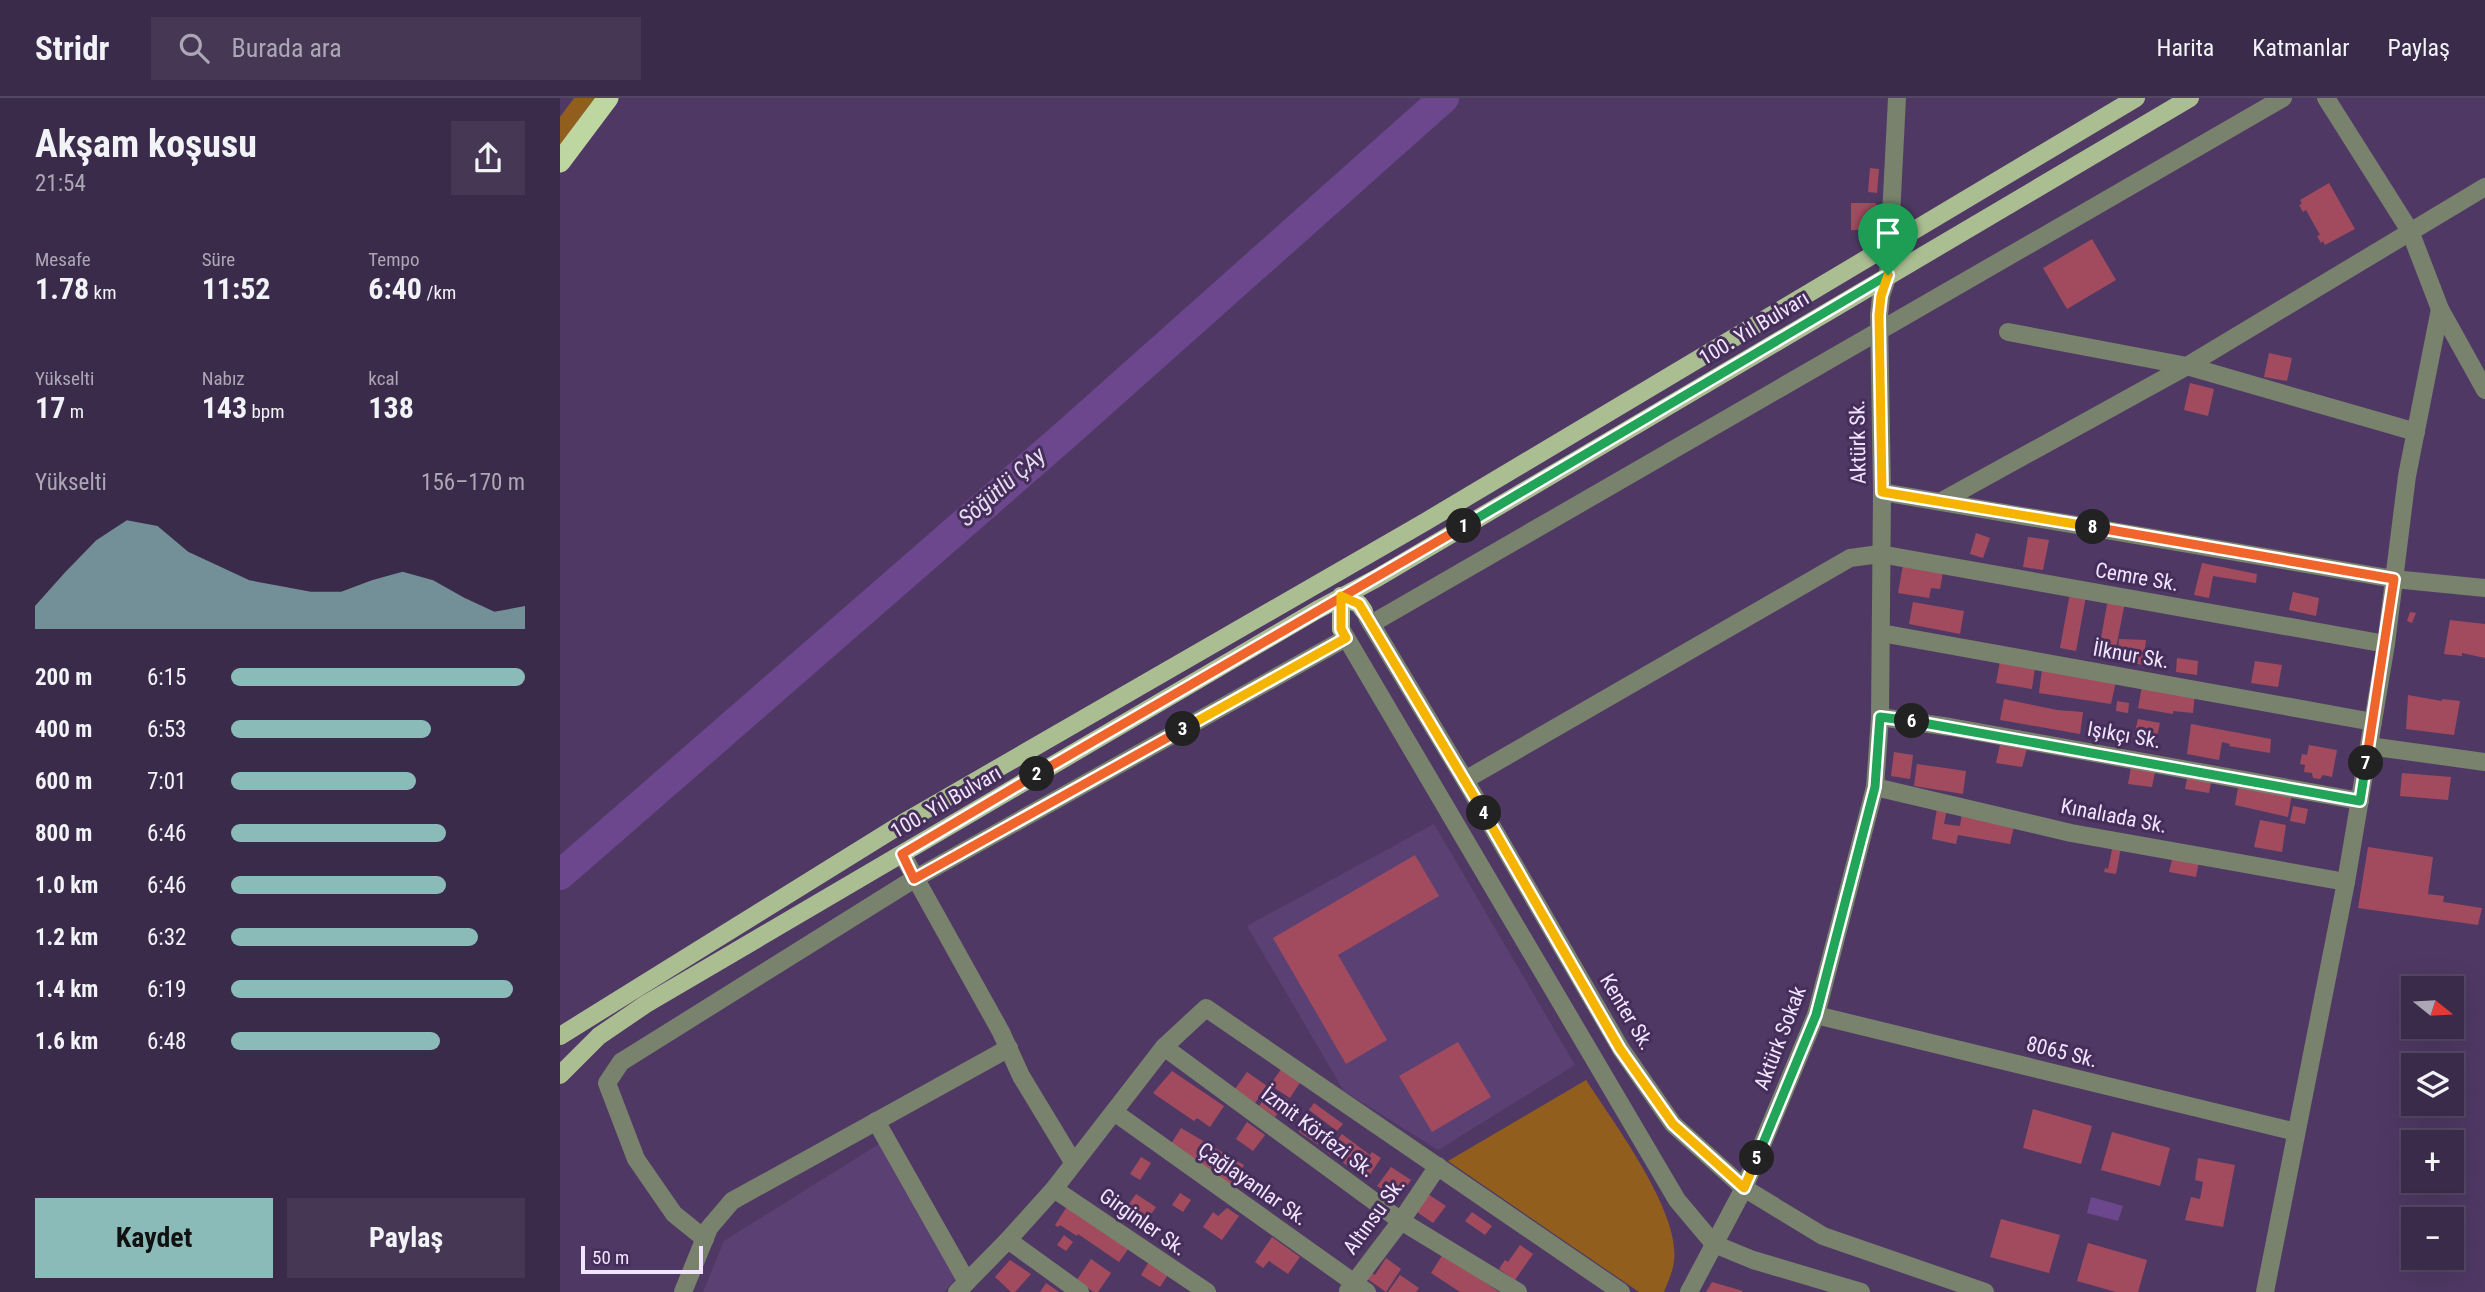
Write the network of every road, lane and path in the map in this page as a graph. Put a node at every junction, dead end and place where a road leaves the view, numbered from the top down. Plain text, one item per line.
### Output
1 (608, 98) edge
2 (1896, 98) edge
3 (2136, 98) edge
4 (2190, 98) edge
5 (2283, 98) edge
6 (2326, 98) edge
7 (562, 160) edge
8 (2485, 187) edge
9 (2410, 231) junction
10 (1889, 245) junction
11 (1888, 275) junction
12 (2440, 309) junction
13 (1879, 332) junction
14 (2008, 332) dead end
15 (2187, 366) junction
16 (2485, 390) edge
17 (2416, 432) junction
18 (1882, 492) junction
19 (1942, 501) junction
20 (1880, 554) junction
21 (1330, 576) junction
22 (2394, 579) junction
23 (2485, 588) edge
24 (1341, 596) junction
25 (1368, 618) junction
26 (1343, 634) junction
27 (1881, 634) junction
28 (2386, 644) junction
29 (1880, 717) junction
30 (2373, 722) junction
31 (2368, 747) junction
32 (2485, 762) edge
33 (1465, 780) junction
34 (1875, 787) junction
35 (2360, 801) junction
36 (902, 854) junction
37 (914, 879) junction
38 (2346, 881) junction
39 (1816, 1015) junction
40 (560, 1036) edge
41 (1164, 1047) junction
42 (1009, 1048) junction
43 (560, 1076) edge
44 (1114, 1112) junction
45 (876, 1121) junction
46 (2296, 1132) junction
47 (1073, 1162) junction
48 (1438, 1166) junction
49 (1744, 1188) junction
50 (1054, 1189) junction
51 (1401, 1221) junction
52 (705, 1239) junction
53 (1008, 1240) junction
54 (1713, 1244) junction
55 (962, 1287) edge
56 (1356, 1289) edge
57 (683, 1292) edge
58 (1080, 1292) edge
59 (1207, 1292) edge
60 (1518, 1292) edge
61 (1621, 1292) edge
62 (1689, 1292) edge
63 (1861, 1292) edge
64 (1985, 1292) edge
65 (2265, 1292) edge

1 - 7 highway
2 - 10 street, Aktürk Sk.
3 - 10 main road, 100. Yıl Bulvarı
4 - 11 main road, 100. Yıl Bulvarı
5 - 13 street
6 - 9 street
8 - 9 street
9 - 12 street
9 - 15 street
10 - 11 street, Aktürk Sk.
10 - 21 main road, 100. Yıl Bulvarı
11 - 13 street, Aktürk Sk.
11 - 24 main road, 100. Yıl Bulvarı
12 - 16 street
12 - 17 street
13 - 18 street, Aktürk Sk.
13 - 25 street
14 - 15 street
15 - 17 street
15 - 19 street
17 - 22 street
18 - 19 street
18 - 20 street, Aktürk Sk.
19 - 22 street
20 - 27 street, Aktürk Sk.
20 - 28 street, Cemre Sk.
20 - 33 street
21 - 24 main road
21 - 40 main road, 100. Yıl Bulvarı
22 - 23 street
22 - 28 street
24 - 25 main road
24 - 26 main road
24 - 36 main road, 100. Yıl Bulvarı
25 - 33 street, Kenter Sk.
26 - 37 street
26 - 54 street
27 - 29 street, Aktürk Sk.
27 - 30 street, İlknur Sk.
28 - 30 street
29 - 34 street, Aktürk Sk.
29 - 35 street, Işıkçı Sk.
30 - 31 street
31 - 32 street
31 - 35 street
33 - 49 street, Kenter Sk.
34 - 38 street, Kınalıada Sk.
34 - 39 street, Aktürk Sokak
35 - 38 street
36 - 37 street
36 - 43 main road, 100. Yıl Bulvarı
37 - 42 street
37 - 52 street
38 - 46 street
39 - 46 street, 8065 Sk.
39 - 49 street, Aktürk Sokak
41 - 44 street
41 - 48 street
41 - 51 street, İzmit Körfezi Sk.
42 - 45 street
42 - 47 street
44 - 47 street
44 - 56 street, Çağlayanlar Sk.
45 - 52 street
45 - 55 street
46 - 65 street
47 - 50 street
48 - 51 street, Altınsu Sk.
48 - 61 street
49 - 54 street, Aktürk Sokak
49 - 64 street, Kenter Sk.
50 - 53 street
50 - 59 street, Girginler Sk.
51 - 56 street, Altınsu Sk.
51 - 60 street, İzmit Körfezi Sk.
52 - 57 street
53 - 55 street
53 - 58 street
54 - 62 street, Aktürk Sokak
54 - 63 street

